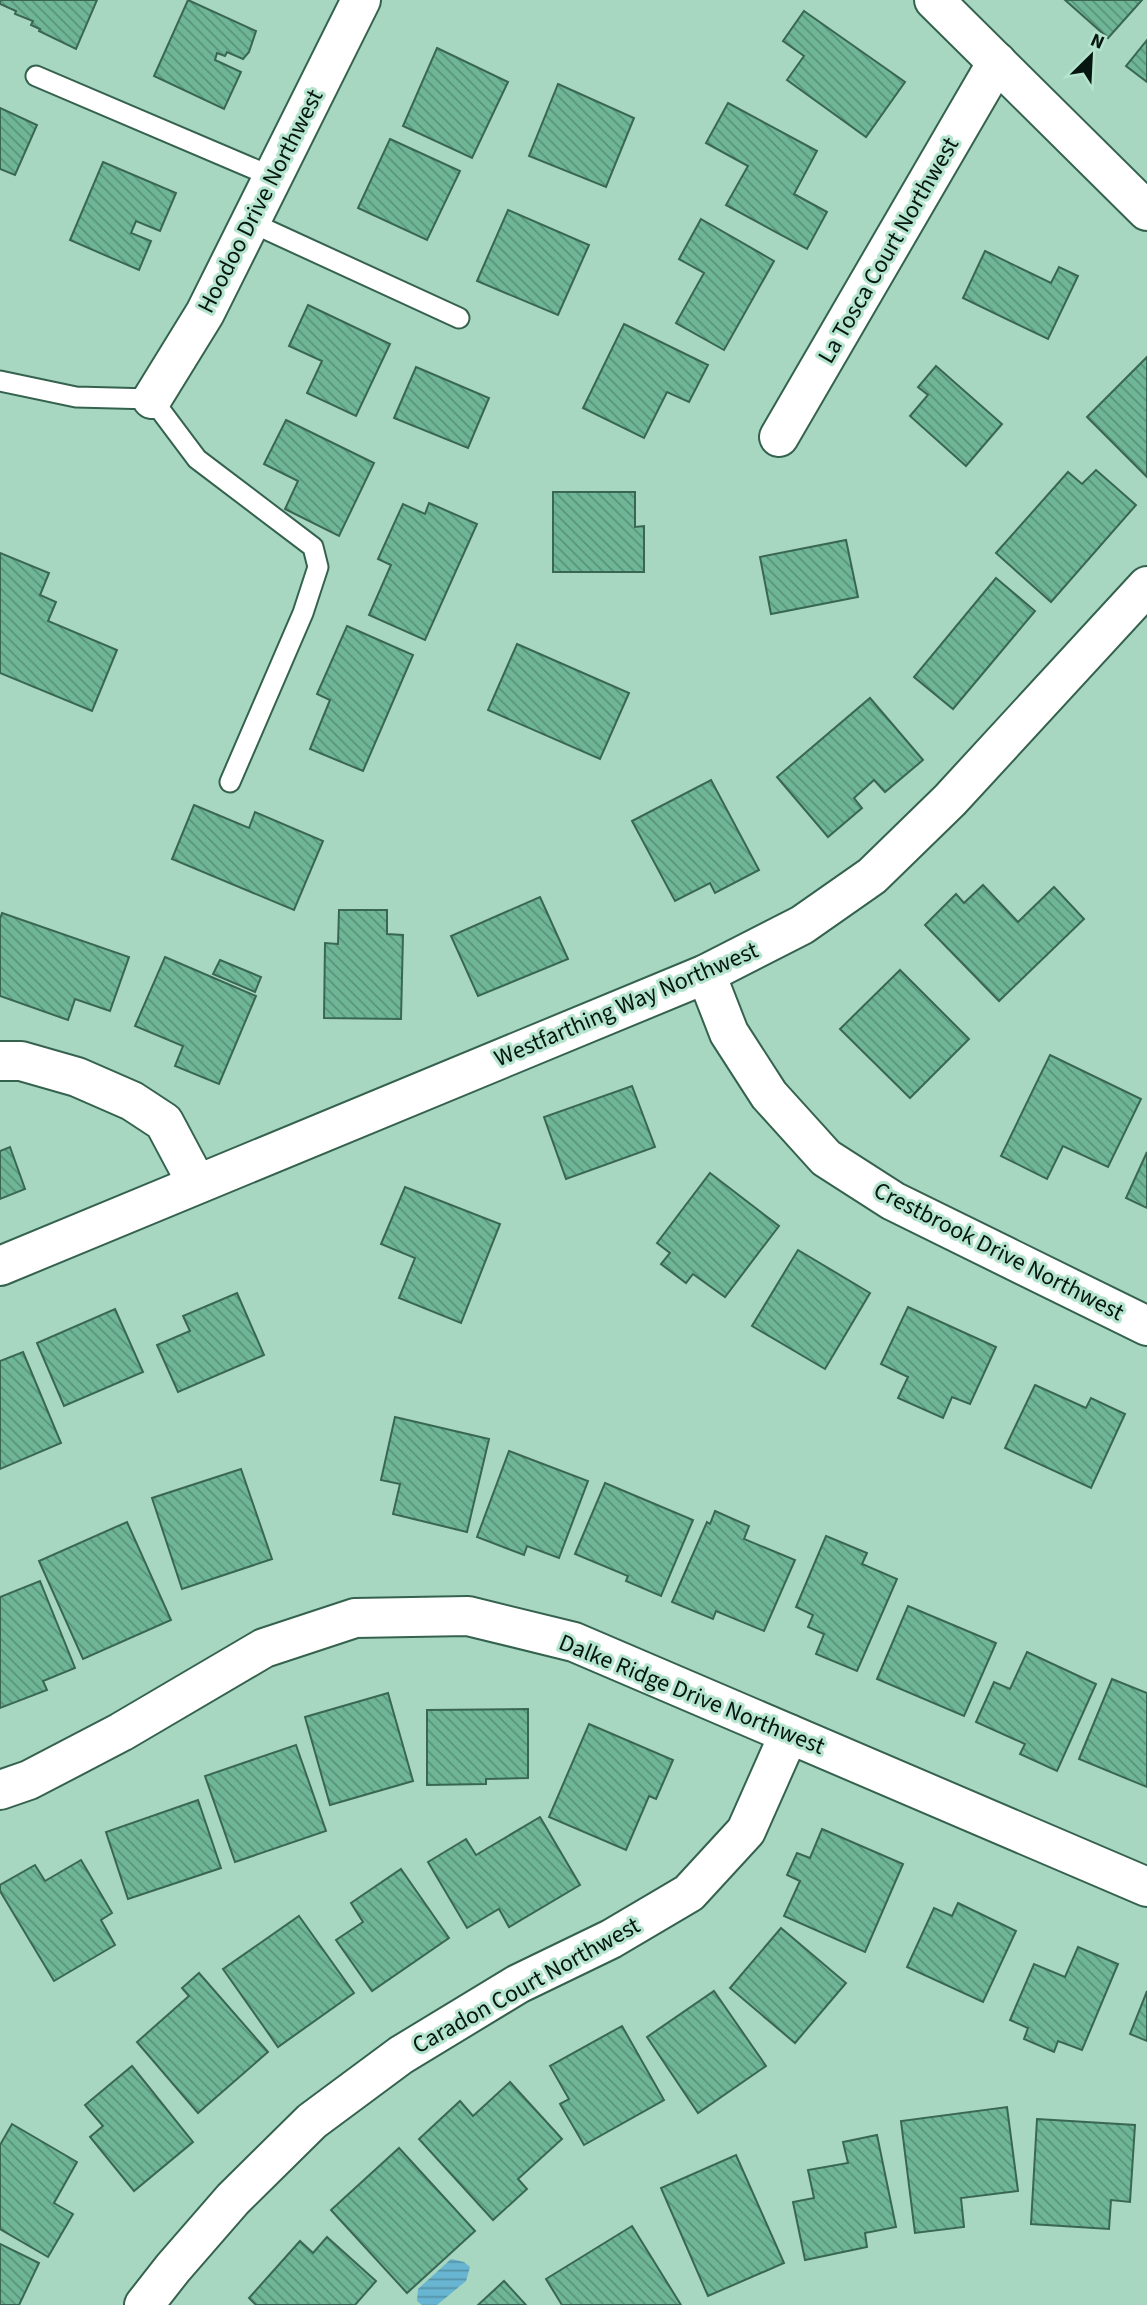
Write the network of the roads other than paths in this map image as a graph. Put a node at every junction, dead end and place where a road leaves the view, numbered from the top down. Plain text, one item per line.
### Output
1 (361, 0) edge
2 (934, 0) edge
3 (998, 62) junction
4 (36, 76) dead end
5 (273, 177) junction
6 (1147, 211) edge
7 (250, 222) junction
8 (459, 318) dead end
9 (0, 381) edge
10 (152, 399) junction
11 (779, 437) dead end
12 (1147, 586) edge
13 (230, 782) dead end
14 (706, 974) junction
15 (0, 1061) edge
16 (197, 1184) junction
17 (0, 1266) edge
18 (1147, 1326) edge
19 (789, 1734) junction
20 (0, 1790) edge
21 (1147, 1887) edge
22 (144, 2305) edge

1 - 5 street, Hoodoo Drive Northwest
2 - 3 street
3 - 6 street
3 - 11 street, La Tosca Court Northwest
4 - 5 lane
5 - 7 street, Hoodoo Drive Northwest
7 - 8 lane
7 - 10 street, Hoodoo Drive Northwest
9 - 10 lane
10 - 13 lane
12 - 14 street, Westfarthing Way Northwest
14 - 16 street, Westfarthing Way Northwest
14 - 18 street, Crestbrook Drive Northwest
15 - 16 street
16 - 17 street, Westfarthing Way Northwest
19 - 20 street, Dalke Ridge Drive Northwest
19 - 21 street, Dalke Ridge Drive Northwest
19 - 22 street, Caradon Court Northwest

